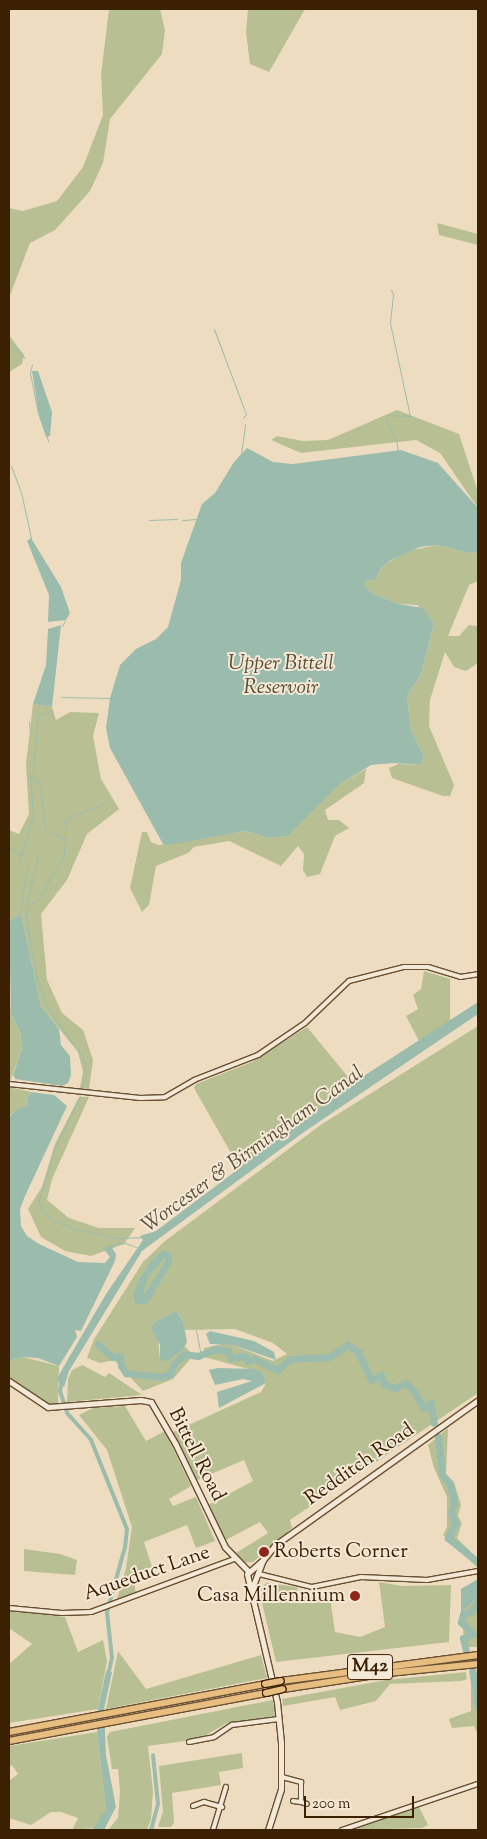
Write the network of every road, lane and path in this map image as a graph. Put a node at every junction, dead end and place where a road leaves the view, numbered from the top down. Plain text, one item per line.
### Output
1 (478, 974) edge
2 (9, 1084) edge
3 (9, 1381) edge
4 (478, 1400) edge
5 (234, 1559) junction
6 (263, 1560) junction
7 (249, 1570) junction
8 (478, 1571) edge
9 (259, 1573) junction
10 (248, 1578) junction
11 (255, 1580) junction
12 (251, 1591) junction
13 (9, 1608) edge
14 (478, 1655) edge
15 (478, 1664) edge
16 (279, 1719) junction
17 (9, 1732) edge
18 (9, 1741) edge
19 (193, 1743) dead end
20 (282, 1777) junction
21 (478, 1784) edge
22 (226, 1787) dead end
23 (293, 1801) dead end
24 (301, 1802) junction
25 (307, 1804) dead end
26 (193, 1806) dead end
27 (222, 1807) junction
28 (213, 1830) edge
29 (268, 1830) edge
30 (342, 1830) edge

1 - 2 street
3 - 5 main road, Bittell Road
4 - 6 main road, Redditch Road
5 - 7 main road, Bittell Road
5 - 13 street, Aqueduct Lane
6 - 7 main road, Redditch Road
6 - 9 main road, Redditch Road
7 - 9 main road, Bittell Road
7 - 10 main road
8 - 9 street
9 - 11 main road, Redditch Road
10 - 11 main road
10 - 12 main road
11 - 12 main road, Redditch Road
12 - 16 main road
14 - 17 highway, M42, bridge
15 - 18 highway, M42, bridge
16 - 19 street
16 - 20 main road
20 - 24 street
20 - 29 main road
21 - 30 street
22 - 27 street
23 - 24 street
24 - 25 street
26 - 27 street
27 - 28 street

